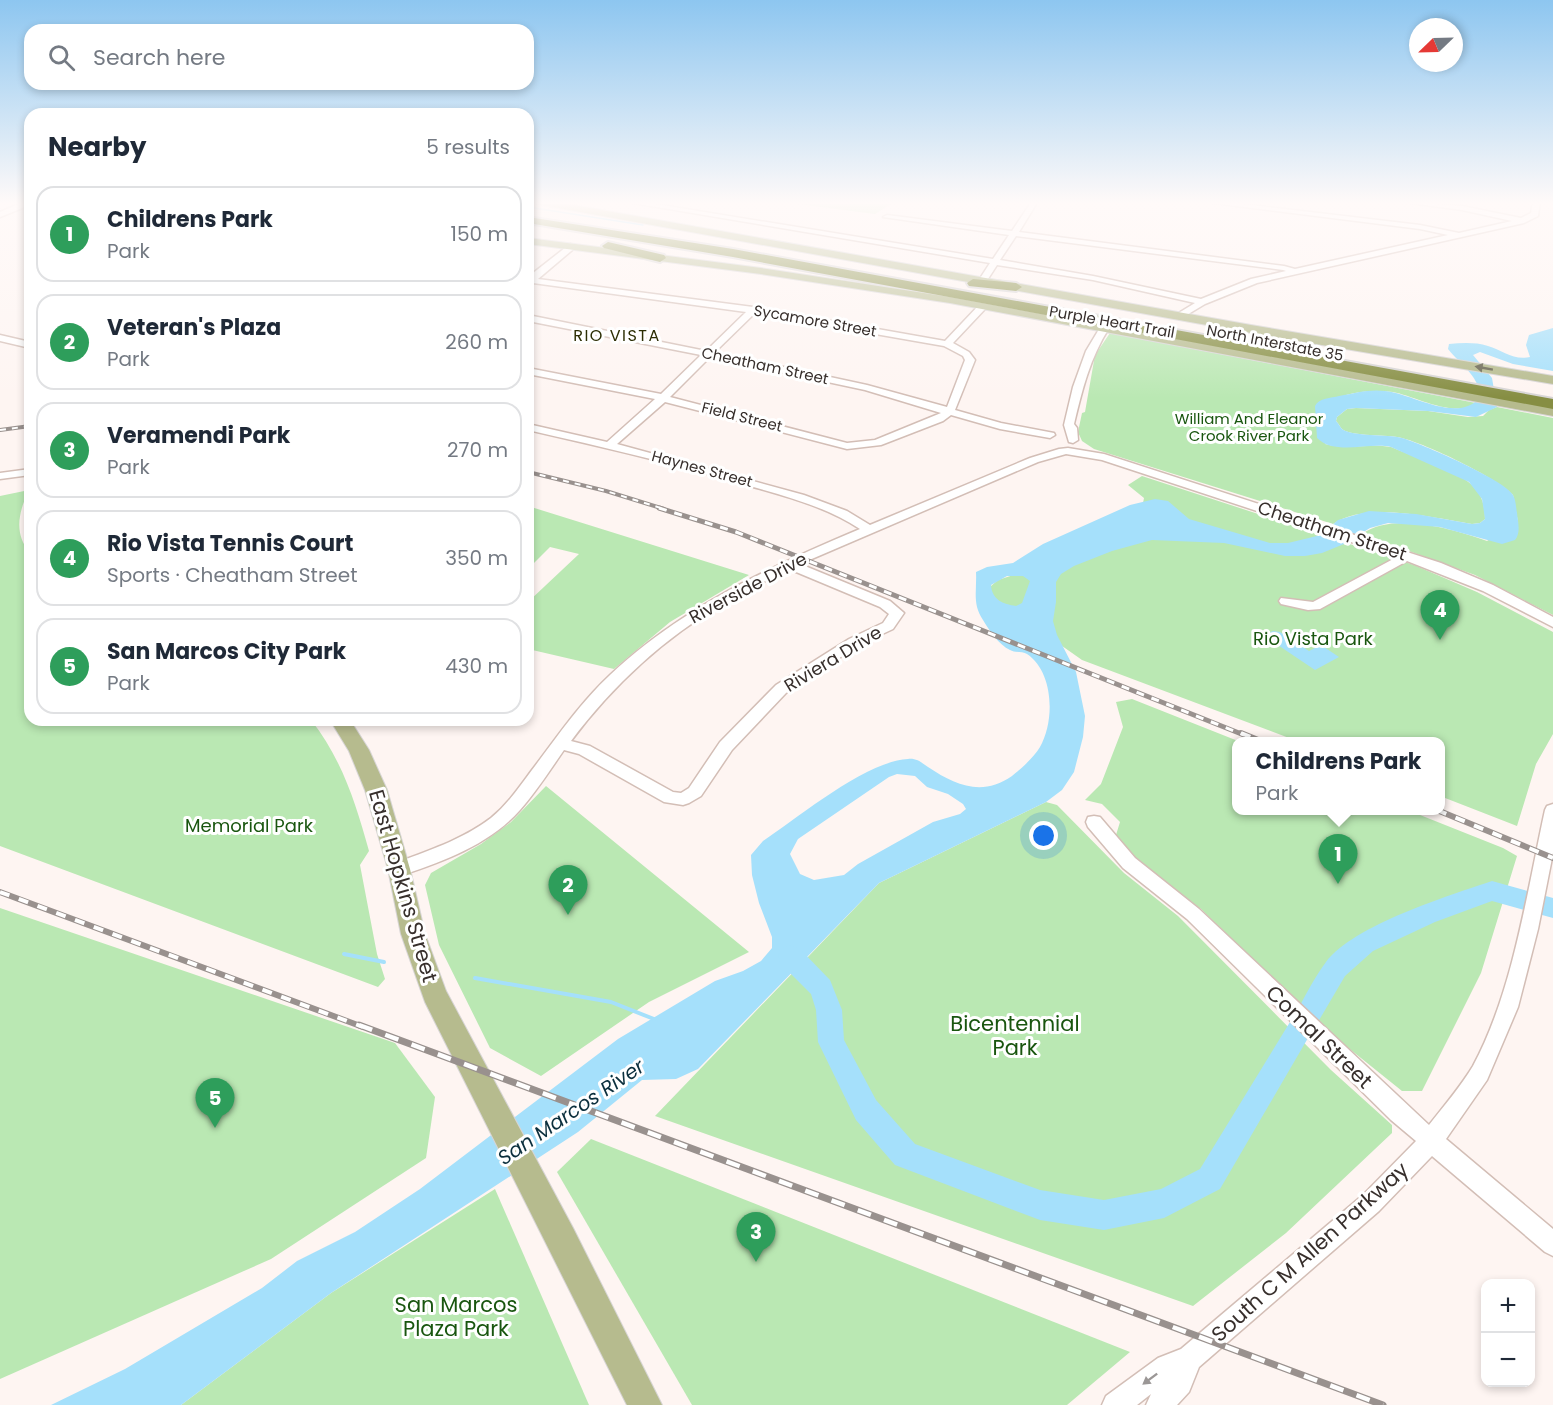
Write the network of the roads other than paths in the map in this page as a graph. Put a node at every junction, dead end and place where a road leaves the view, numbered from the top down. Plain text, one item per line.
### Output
1 (547, 267) edge
2 (722, 267) edge
3 (810, 267) edge
4 (842, 267) edge
5 (869, 267) edge
6 (907, 267) edge
7 (993, 267) edge
8 (1025, 267) edge
9 (1255, 267) edge
10 (1320, 267) edge
11 (1295, 272) junction
12 (534, 277) edge
13 (983, 280) junction
14 (534, 282) edge
15 (1016, 286) junction
16 (1202, 302) junction
17 (983, 306) junction
18 (753, 310) junction
19 (1180, 316) junction
20 (534, 319) edge
21 (1104, 328) junction
22 (0, 338) edge
23 (24, 344) edge
24 (947, 344) junction
25 (708, 353) junction
26 (1359, 364) junction
27 (534, 372) edge
28 (1547, 379) edge
29 (1553, 396) edge
30 (663, 398) junction
31 (1524, 399) junction
32 (1553, 404) edge
33 (949, 412) junction
34 (1553, 412) edge
35 (1069, 425) junction
36 (534, 428) edge
37 (1049, 440) junction
38 (610, 445) junction
39 (1070, 446) junction
40 (1034, 460) junction
41 (24, 473) edge
42 (0, 476) edge
43 (869, 530) junction
44 (1406, 555) junction
45 (789, 564) junction
46 (1286, 601) dead end
47 (1553, 624) edge
48 (344, 726) edge
49 (561, 744) junction
50 (1553, 810) edge
51 (1094, 822) dead end
52 (399, 869) junction
53 (1431, 1141) junction
54 (1553, 1244) edge
55 (1189, 1359) junction
56 (645, 1405) edge
57 (1115, 1405) edge
58 (1160, 1405) edge

1 - 12 street
2 - 17 main road, North Interstate 35
3 - 26 highway, Purple Heart Trail
4 - 26 highway, Purple Heart Trail
5 - 15 highway
6 - 13 main road, North Interstate 35
7 - 13 street
8 - 16 street
9 - 11 street
10 - 11 street
11 - 16 street
13 - 15 main road, North Interstate 35
14 - 18 street, Sycamore Street
15 - 19 main road, North Interstate 35
16 - 19 street
17 - 21 main road, North Interstate 35
17 - 24 street
18 - 24 street, Sycamore Street
18 - 25 street
28 -> 19 main road, North Interstate 35
20 - 25 street, Cheatham Street
21 - 31 main road, North Interstate 35
21 - 35 street
22 - 23 street
24 - 33 street, Sycamore Street
25 - 30 street
25 - 33 street, Cheatham Street
26 - 31 highway, Purple Heart Trail
27 - 30 street, Field Street
29 - 31 highway, Purple Heart Trail
30 - 33 street, Field Street
30 - 38 street
31 - 32 highway, Purple Heart Trail
31 - 34 main road, North Interstate 35
33 - 37 street, Cheatham Street
35 - 37 street, Riverside Drive
35 - 39 street
36 - 38 street, Haynes Street
37 - 39 street
37 - 39 street
37 - 40 street, Riverside Drive
38 - 43 street, Haynes Street
39 - 40 street, Riverside Drive
39 - 44 street, Cheatham Street
40 - 43 street, Riverside Drive
41 - 42 street
43 - 45 street, Riverside Drive
44 - 46 street
44 - 47 street, Cheatham Street
45 - 49 street, Riverside Drive
45 - 49 street, Riviera Drive
48 - 52 main road, East Hopkins Street
49 - 52 street, Riverside Drive
50 - 53 street, South C M Allen Parkway
51 - 53 street, Comal Street
52 - 56 main road, East Hopkins Street
53 - 54 street, Comal Street
53 - 55 street, South C M Allen Parkway
55 -> 57 street, South C M Allen Parkway
55 - 58 street, South C M Allen Parkway

